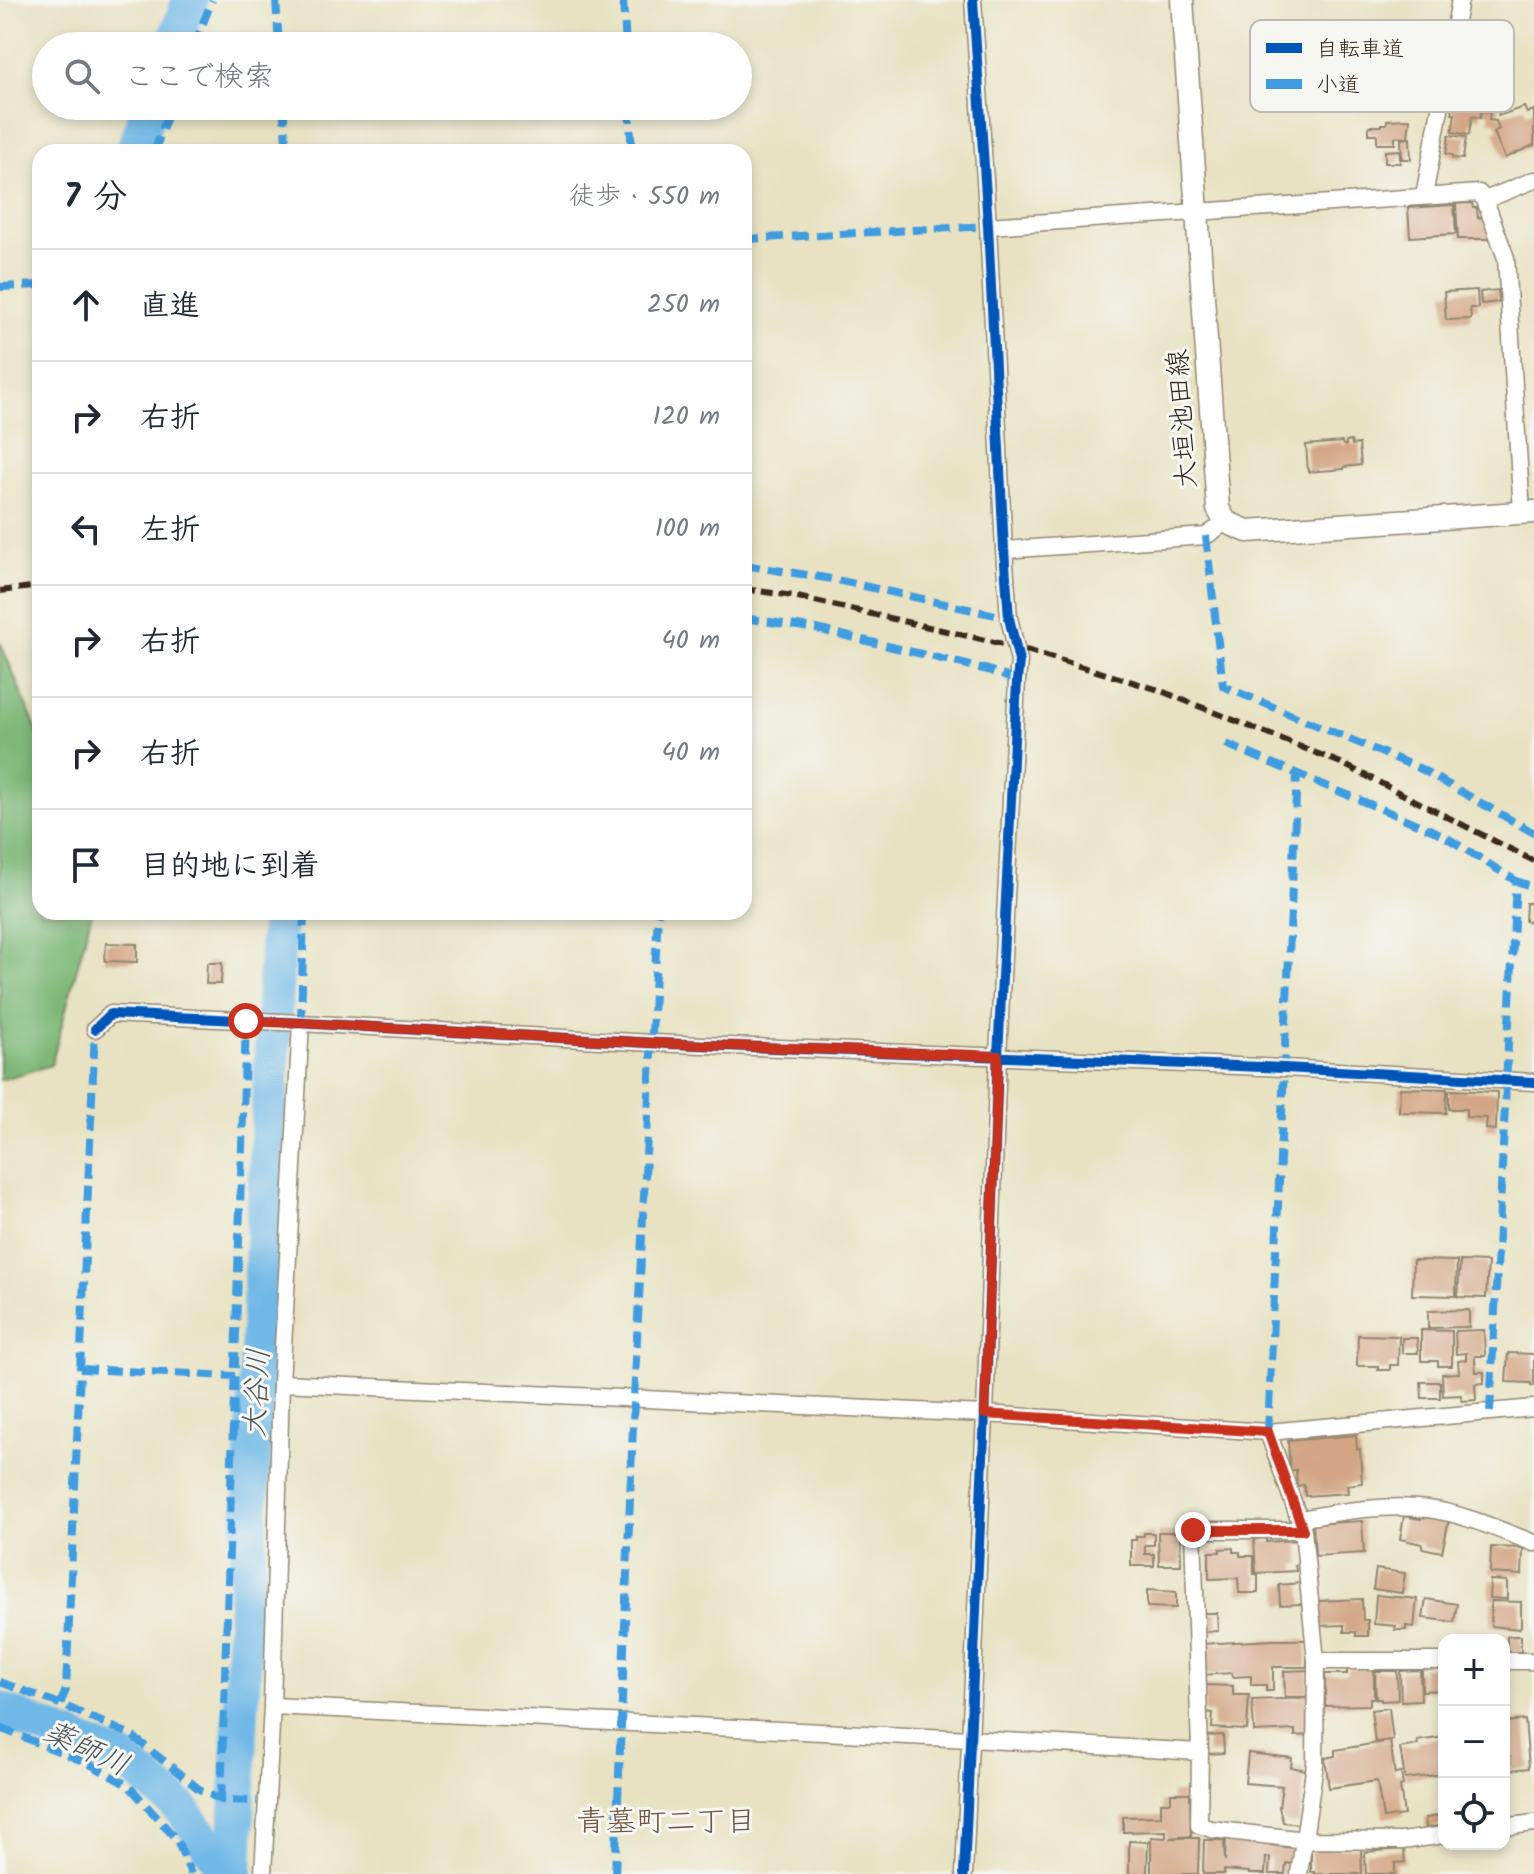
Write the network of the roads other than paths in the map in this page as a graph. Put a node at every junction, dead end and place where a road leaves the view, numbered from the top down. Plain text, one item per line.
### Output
1 (973, 0) edge
2 (1182, 0) edge
3 (1460, 0) edge
4 (1456, 20) edge
5 (1439, 112) edge
6 (1534, 180) edge
7 (1424, 196) junction
8 (1485, 200) junction
9 (1196, 211) junction
10 (988, 226) junction
11 (1528, 512) edge
12 (1226, 522) junction
13 (1004, 550) junction
14 (297, 1023) junction
15 (95, 1029) dead end
16 (998, 1056) junction
17 (1534, 1082) edge
18 (281, 1383) junction
19 (1534, 1408) edge
20 (985, 1414) junction
21 (1268, 1432) junction
22 (1302, 1525) junction
23 (1534, 1543) edge
24 (1534, 1660) edge
25 (1316, 1661) junction
26 (1438, 1661) edge
27 (1510, 1661) edge
28 (1534, 1678) edge
29 (272, 1706) junction
30 (971, 1739) junction
31 (1200, 1752) junction
32 (1534, 1823) edge
33 (1510, 1826) edge
34 (1438, 1836) edge
35 (1305, 1840) junction
36 (263, 1874) edge
37 (964, 1874) edge
38 (1299, 1874) edge

1 - 10 street
2 - 9 main road, 大垣池田線
3 - 4 street
5 - 7 street
6 - 8 street
7 - 8 street
7 - 9 street
8 - 11 street
9 - 10 street
9 - 12 main road, 大垣池田線
10 - 13 street
11 - 12 main road, 大垣池田線
12 - 13 street
13 - 16 street
14 - 15 street
14 - 16 street
14 - 18 street
16 - 17 street
16 - 20 street
18 - 20 street
18 - 29 street
19 - 21 street
20 - 21 street
20 - 30 street
21 - 22 street
22 - 23 street
22 - 25 street
22 - 31 street
24 - 27 street
24 - 28 street
25 - 26 street
25 - 35 street
29 - 30 street
29 - 36 street
30 - 31 street
30 - 37 street
31 - 35 street
32 - 33 street
34 - 35 street
35 - 38 street

